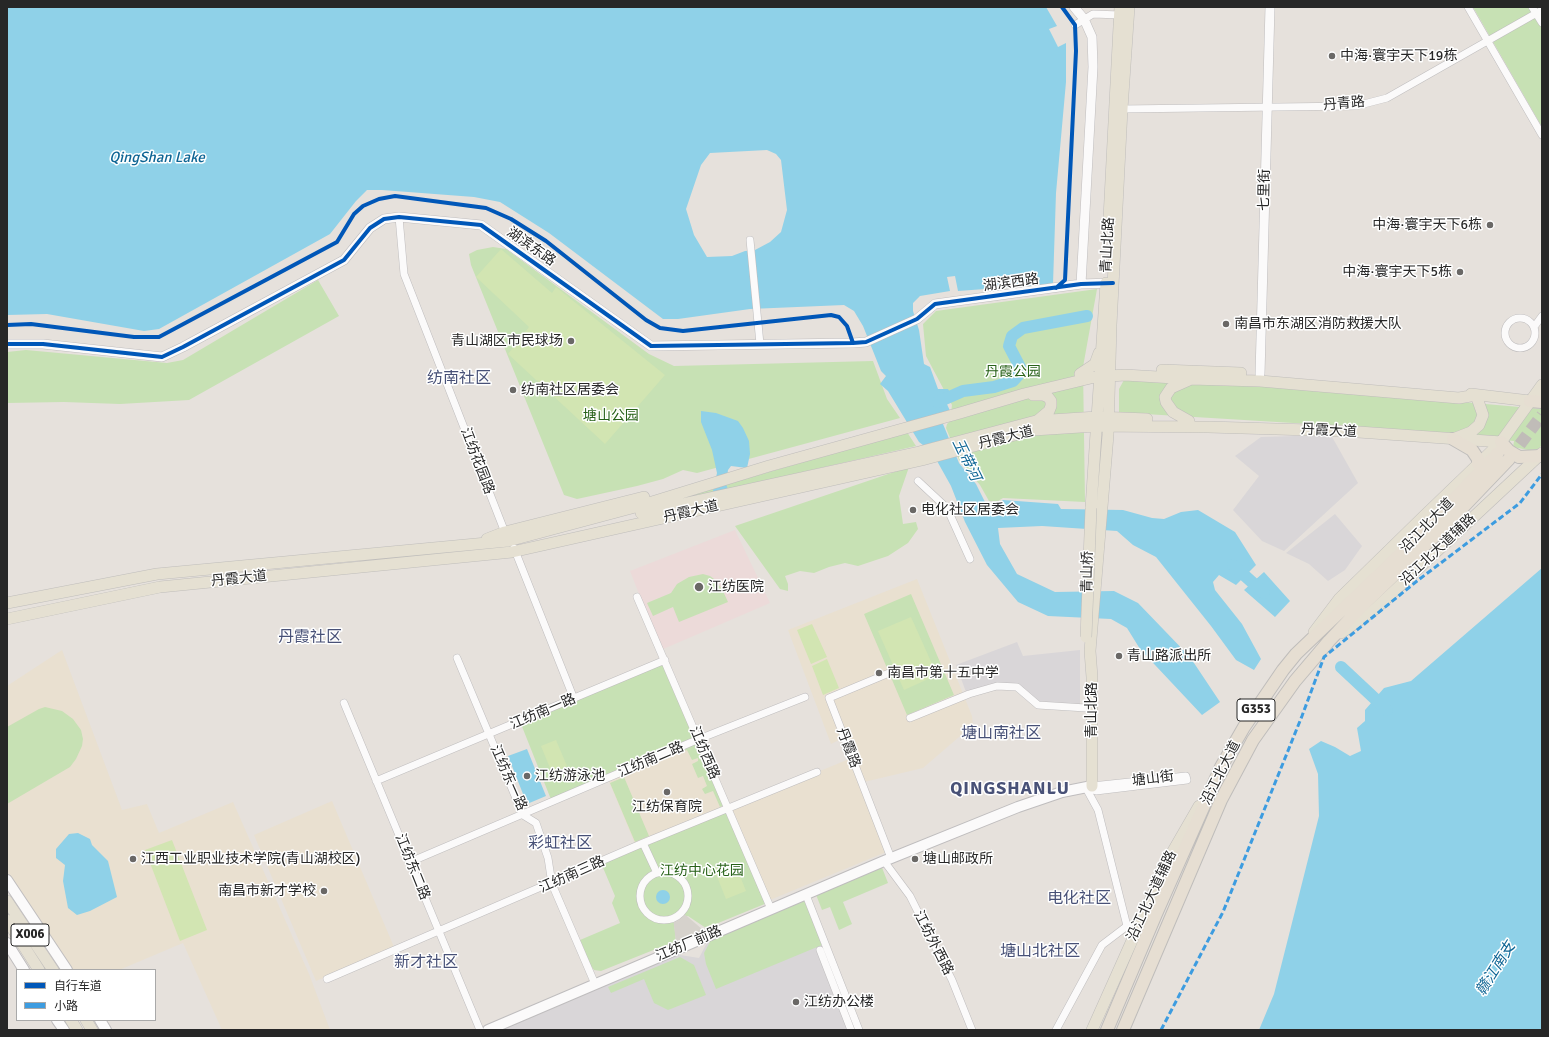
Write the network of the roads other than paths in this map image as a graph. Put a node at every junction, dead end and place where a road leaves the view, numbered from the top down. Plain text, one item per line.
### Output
1 (1074, 7) edge
2 (1129, 7) edge
3 (1270, 7) edge
4 (1468, 7) edge
5 (1537, 10) edge
6 (1120, 11) edge
7 (1084, 19) junction
8 (1542, 23) edge
9 (1075, 25) dead end
10 (1488, 41) junction
11 (1267, 107) junction
12 (1122, 109) junction
13 (1542, 135) edge
14 (399, 217) junction
15 (750, 240) dead end
16 (1109, 283) junction
17 (1081, 284) junction
18 (1542, 316) edge
19 (917, 319) joint
20 (1534, 327) junction
21 (1106, 343) junction
22 (7, 344) edge
23 (760, 344) junction
24 (1134, 369) junction
25 (1105, 373) junction
26 (1080, 374) junction
27 (1260, 374) junction
28 (1191, 379) junction
29 (1542, 385) edge
30 (1024, 394) junction
31 (1476, 395) junction
32 (1536, 402) edge
33 (951, 413) junction
34 (1036, 421) junction
35 (1096, 421) junction
36 (1189, 421) junction
37 (1109, 422) junction
38 (1150, 426) junction
39 (1056, 428) junction
40 (1455, 438) junction
41 (966, 443) junction
42 (1500, 448) junction
43 (1095, 451) junction
44 (1107, 451) junction
45 (1541, 455) edge
46 (1509, 460) tunnel mouth
47 (1478, 464) junction
48 (918, 481) dead end
49 (1103, 507) joint
50 (1091, 508) joint
51 (510, 543) junction
52 (473, 550) junction
53 (970, 559) dead end
54 (637, 597) dead end
55 (7, 603) edge
56 (7, 619) edge
57 (1089, 635) junction
58 (1329, 641) junction
59 (1296, 654) junction
60 (457, 658) dead end
61 (665, 660) junction
62 (889, 673) dead end
63 (805, 697) dead end
64 (574, 699) junction
65 (344, 703) dead end
66 (1086, 708) junction
67 (910, 718) dead end
68 (489, 735) junction
69 (699, 739) junction
70 (1221, 767) junction
71 (817, 772) dead end
72 (376, 781) junction
73 (1089, 787) junction
74 (728, 808) junction
75 (523, 815) junction
76 (643, 843) junction
77 (885, 860) junction
78 (410, 862) junction
79 (657, 873) junction
80 (7, 880) edge
81 (552, 884) junction
82 (806, 895) junction
83 (7, 901) edge
84 (770, 909) junction
85 (7, 920) edge
86 (1127, 926) junction
87 (1138, 926) junction
88 (439, 932) junction
89 (7, 943) edge
90 (820, 950) dead end
91 (23, 969) edge
92 (38, 969) edge
93 (52, 969) edge
94 (66, 969) edge
95 (327, 979) dead end
96 (595, 984) junction
97 (58, 1021) edge
98 (72, 1021) edge
99 (87, 1021) edge
100 (101, 1021) edge
101 (64, 1030) edge
102 (77, 1030) edge
103 (92, 1030) edge
104 (106, 1030) edge
105 (480, 1030) edge
106 (488, 1030) edge
107 (851, 1030) edge
108 (859, 1030) edge
109 (967, 1030) edge
110 (972, 1030) edge
111 (1056, 1030) edge
112 (1092, 1030) edge
113 (1107, 1030) edge
114 (1122, 1030) edge

1 - 7 street
2 - 12 main road, 青山北路
3 - 11 street, 七里街
4 - 10 street
5 - 8 street
5 - 10 street, 丹青路
6 - 7 street
6 - 16 main road, 青山北路
7 - 9 street
7 - 17 street
10 - 11 street, 丹青路
10 - 13 street
11 - 12 street, 丹青路
11 - 27 street, 七里街
12 - 16 main road, 青山北路
14 - 22 street, 湖滨东路
14 - 23 street, 湖滨东路
14 - 51 street, 江纺花园路
15 - 23 street
16 - 17 street, 湖滨西路
16 - 21 main road, 青山北路
17 - 19 street, 湖滨西路
18 - 20 street
19 - 23 street, 湖滨东路
20 - 20 street
21 - 24 main road
21 - 25 main road, 青山北路
21 - 26 main road
24 - 25 main road, 丹霞大道
24 - 27 main road, 丹霞大道
25 - 26 main road, 丹霞大道
25 - 28 main road, 丹霞大道
25 - 30 main road, 丹霞大道
25 - 35 main road, 青山北路
25 - 37 main road, 青山北路
26 - 33 main road, 丹霞大道
27 - 31 main road, 丹霞大道
28 - 31 main road, 丹霞大道
28 - 36 main road
29 - 32 main road
30 - 33 main road, 丹霞大道
30 - 34 main road
31 - 32 main road, 丹霞大道
31 - 40 main road
32 - 42 main road
33 - 51 main road, 丹霞大道
34 - 35 main road, 丹霞大道
34 - 41 main road, 丹霞大道
35 - 37 main road, 丹霞大道
35 - 39 main road, 丹霞大道
35 - 43 main road, 青山北路
36 - 37 main road, 丹霞大道
36 - 40 main road, 丹霞大道
37 - 38 main road, 丹霞大道
37 - 44 main road, 青山北路
38 - 40 main road, 丹霞大道
38 - 44 main road
39 - 41 main road, 丹霞大道
39 - 43 main road
40 - 42 main road, 丹霞大道
40 - 47 highway
41 - 51 main road, 丹霞大道
42 - 45 highway
42 - 47 main road
42 - 59 highway, 沿江北大道 / G353
43 - 50 main road, 青山北路
44 - 49 main road, 青山北路
45 - 58 main road, 沿江北大道辅路
46 - 58 highway, 沿江北大道 / G353
47 - 59 main road
48 - 53 street
49 - 57 main road, 青山桥
50 - 57 main road, 青山桥, bridge
51 - 52 main road, 丹霞大道
51 - 52 main road, 丹霞大道
51 - 64 street, 江纺花园路
52 - 55 main road, 丹霞大道
52 - 56 main road, 丹霞大道
54 - 61 street, 江纺西路
57 - 66 main road, 青山北路
57 - 73 main road, 青山北路
58 - 114 highway, 沿江北大道 / G353
59 - 70 highway, 沿江北大道 / G353
60 - 68 street, 江纺东一路
61 - 64 street, 江纺南一路
61 - 69 street, 江纺西路
62 - 77 street, 丹霞路
63 - 69 street, 江纺南二路
64 - 68 street, 江纺南一路
65 - 72 street, 江纺东二路
66 - 67 street
66 - 73 main road, 青山北路
68 - 72 street, 江纺南一路
68 - 75 street, 江纺东一路
69 - 74 street, 江纺西路
69 - 75 street, 江纺南二路
70 - 87 main road, 沿江北大道辅路
70 - 113 highway, 沿江北大道 / G353
71 - 74 street, 江纺南三路
72 - 78 street, 江纺东二路
73 - 73 street, 塘山街
73 - 77 main road, 塘山街
73 - 86 street
74 - 76 street, 江纺南三路
74 - 84 street, 江纺西路
75 - 78 street, 江纺南二路
75 - 81 street, 江纺东一路
76 - 79 street
76 - 81 street, 江纺南三路
77 - 82 main road, 江纺厂前路
77 - 109 street, 江纺外西路
77 - 110 street, 江纺外西路
78 - 88 street, 江纺东二路
79 - 79 street
80 - 94 main road
81 - 88 street, 江纺南三路
81 - 96 street, 江纺东一路
82 - 84 main road, 江纺厂前路
82 - 108 street
83 - 93 main road, X006
84 - 96 main road, 江纺厂前路
85 - 92 main road, X006
86 - 87 street
86 - 111 street
87 - 112 main road, 沿江北大道辅路
88 - 95 street, 江纺南三路
88 - 105 street, 江纺东二路
89 - 91 main road
90 - 107 street
96 - 106 main road, 江纺厂前路
97 - 101 main road
98 - 102 main road
99 - 103 main road
100 - 104 main road

